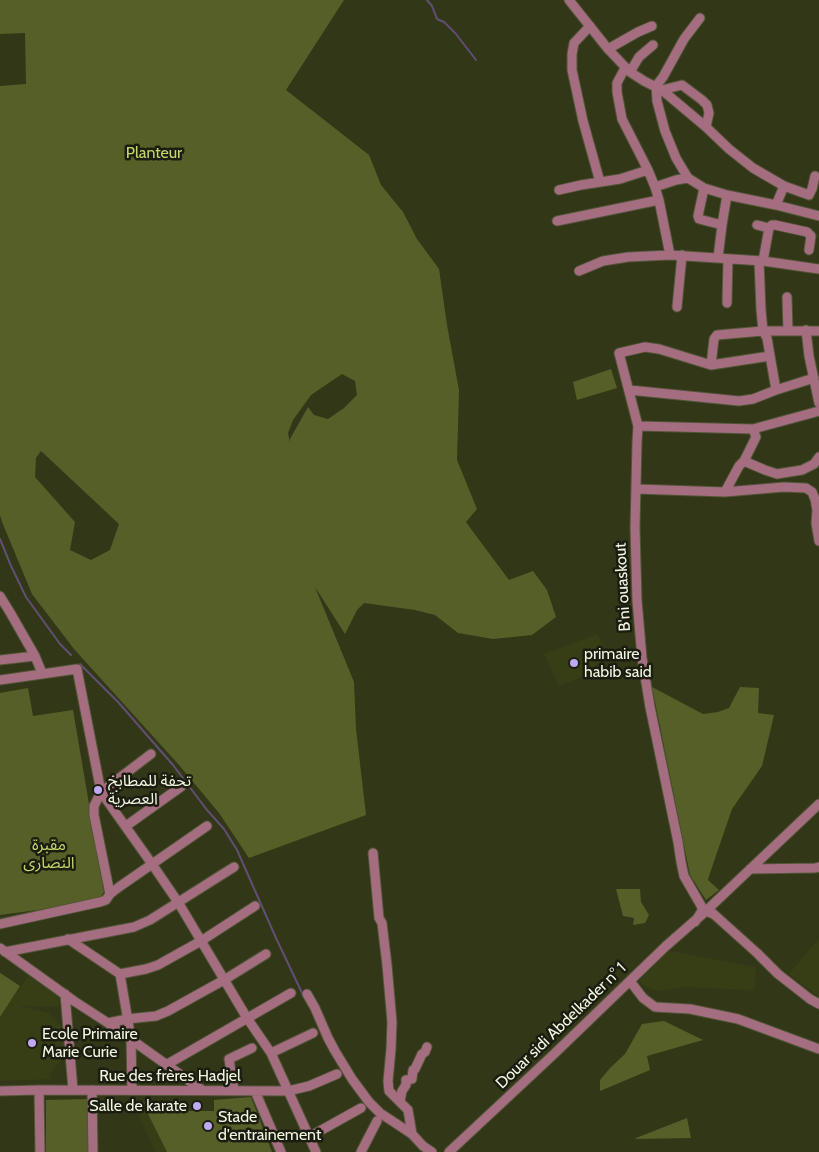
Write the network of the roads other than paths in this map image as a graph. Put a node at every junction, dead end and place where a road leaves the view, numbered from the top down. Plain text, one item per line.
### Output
1 (569, 0) edge
2 (700, 18) dead end
3 (590, 26) junction
4 (652, 26) dead end
5 (653, 45) dead end
6 (608, 49) junction
7 (628, 70) junction
8 (659, 88) junction
9 (706, 127) junction
10 (648, 170) junction
11 (815, 176) dead end
12 (688, 178) junction
13 (600, 182) junction
14 (784, 186) junction
15 (655, 187) junction
16 (704, 188) junction
17 (559, 190) dead end
18 (727, 195) junction
19 (659, 200) junction
20 (776, 205) junction
21 (819, 216) edge
22 (557, 221) dead end
23 (722, 225) junction
24 (757, 225) dead end
25 (769, 228) junction
26 (809, 250) dead end
27 (670, 255) junction
28 (682, 255) junction
29 (718, 258) junction
30 (728, 259) junction
31 (761, 261) junction
32 (819, 269) edge
33 (579, 271) dead end
34 (787, 297) dead end
35 (727, 303) dead end
36 (677, 306) dead end
37 (806, 330) junction
38 (763, 331) junction
39 (788, 331) junction
40 (819, 331) edge
41 (770, 356) junction
42 (711, 365) junction
43 (814, 378) junction
44 (629, 390) junction
45 (776, 390) junction
46 (819, 403) edge
47 (819, 411) edge
48 (638, 426) junction
49 (753, 429) junction
50 (819, 457) edge
51 (744, 461) junction
52 (636, 489) junction
53 (725, 492) junction
54 (819, 542) edge
55 (0, 596) edge
56 (0, 614) edge
57 (11, 614) junction
58 (35, 656) junction
59 (0, 660) edge
60 (42, 674) junction
61 (0, 680) edge
62 (152, 754) dead end
63 (182, 786) dead end
64 (101, 792) junction
65 (819, 804) edge
66 (126, 826) junction
67 (207, 826) dead end
68 (373, 853) dead end
69 (152, 864) junction
70 (234, 867) dead end
71 (819, 867) edge
72 (750, 869) junction
73 (110, 894) junction
74 (178, 902) junction
75 (255, 906) dead end
76 (705, 908) junction
77 (0, 924) edge
78 (68, 939) junction
79 (201, 942) junction
80 (3, 950) edge
81 (266, 954) dead end
82 (120, 974) junction
83 (224, 980) junction
84 (630, 981) junction
85 (291, 993) dead end
86 (65, 994) junction
87 (307, 994) dead end
88 (819, 1004) edge
89 (246, 1018) junction
90 (127, 1019) junction
91 (108, 1023) junction
92 (313, 1033) dead end
93 (131, 1039) junction
94 (427, 1047) dead end
95 (252, 1048) dead end
96 (819, 1049) edge
97 (271, 1053) junction
98 (166, 1065) junction
99 (337, 1074) dead end
100 (39, 1090) junction
101 (73, 1090) junction
102 (92, 1090) junction
103 (132, 1090) junction
104 (0, 1091) edge
105 (202, 1091) junction
106 (234, 1091) junction
107 (255, 1091) junction
108 (288, 1091) junction
109 (400, 1101) junction
110 (361, 1108) dead end
111 (377, 1120) dead end
112 (412, 1134) junction
113 (308, 1137) junction
114 (40, 1152) edge
115 (93, 1152) edge
116 (281, 1152) edge
117 (316, 1152) edge
118 (361, 1152) edge
119 (432, 1152) edge
120 (449, 1152) edge

1 - 3 street
2 - 8 street
3 - 6 street
3 - 13 street
4 - 6 street
5 - 7 street
6 - 7 street
7 - 8 street
7 - 10 street
8 - 9 street
8 - 9 street
8 - 12 street
9 - 14 street
10 - 13 street
10 - 15 street
11 - 14 street
12 - 15 street
12 - 16 street
13 - 17 street
14 - 20 street
15 - 19 street
16 - 18 street
16 - 23 street
18 - 20 street
18 - 23 street
19 - 22 street
19 - 27 street
20 - 21 street
23 - 29 street
24 - 25 street
25 - 26 street
25 - 31 street
27 - 28 street
27 - 33 street
28 - 29 street
28 - 36 street
29 - 30 street
30 - 31 street
30 - 35 street
31 - 32 street
31 - 38 street
34 - 39 street
37 - 39 street
37 - 40 street
37 - 43 street
38 - 39 street
38 - 41 street
38 - 42 street
41 - 42 street
41 - 45 street
42 - 44 street, B'ni ouaskout
43 - 45 street
43 - 46 street
44 - 45 street
44 - 48 street, B'ni ouaskout
47 - 49 street
48 - 49 street
48 - 52 street, B'ni ouaskout
49 - 51 street
50 - 51 street
51 - 53 street
52 - 53 street
52 - 76 street, B'ni ouaskout
53 - 54 street
55 - 57 street
56 - 57 street
57 - 58 street
58 - 59 street
58 - 60 street
60 - 61 street
60 - 64 street
62 - 64 street
63 - 66 street
64 - 66 street
64 - 73 street
65 - 72 street
66 - 69 street
67 - 69 street
68 - 109 street
69 - 73 street
69 - 74 street
70 - 74 street
71 - 72 street
72 - 76 street
73 - 77 street
74 - 78 street
74 - 79 street
75 - 79 street
76 - 84 street, Douar sidi Abdelkader n° 1
76 - 88 street, B'ni ouaskout
78 - 80 street
78 - 82 street
79 - 82 street
79 - 83 street
80 - 86 street
81 - 83 street
82 - 90 street
83 - 89 street
83 - 90 street
84 - 96 street
84 - 120 street, Douar sidi Abdelkader n° 1
85 - 89 street
86 - 91 street
86 - 101 street
87 - 112 street
89 - 97 street
89 - 98 street
90 - 91 street
90 - 93 street
91 - 93 street
92 - 97 street
93 - 98 street
93 - 103 street
94 - 109 street
95 - 106 street
97 - 108 street
98 - 105 street
99 - 108 street, Rue des frères Hadjel
100 - 101 street, Rue des frères Hadjel
100 - 104 street, Rue des frères Hadjel
100 - 114 street
101 - 102 street, Rue des frères Hadjel
102 - 103 street, Rue des frères Hadjel
102 - 115 street
103 - 105 street, Rue des frères Hadjel
105 - 106 street, Rue des frères Hadjel
106 - 107 street, Rue des frères Hadjel
107 - 108 street, Rue des frères Hadjel
107 - 116 street
108 - 113 street
109 - 112 street
110 - 113 street
111 - 118 street
112 - 119 street
113 - 117 street

